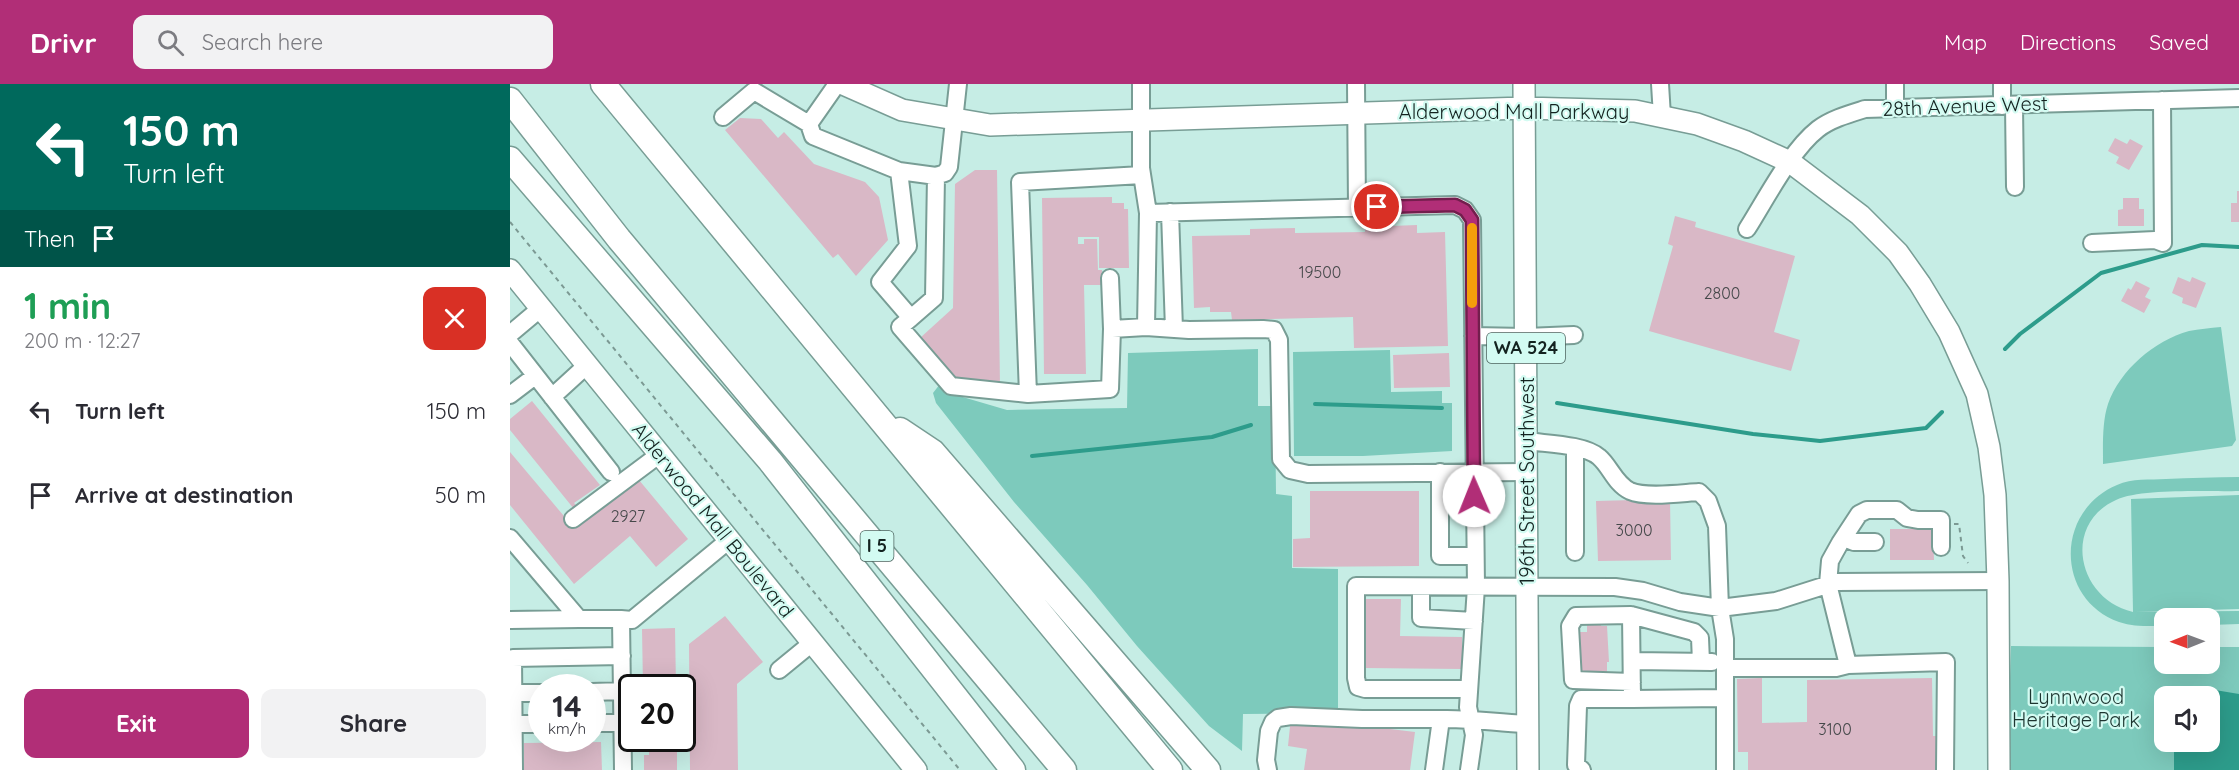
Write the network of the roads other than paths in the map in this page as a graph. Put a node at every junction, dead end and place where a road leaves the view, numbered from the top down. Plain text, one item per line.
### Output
1 (603, 84) edge
2 (837, 84) edge
3 (843, 84) edge
4 (958, 84) edge
5 (1141, 84) edge
6 (1356, 84) edge
7 (1524, 84) edge
8 (1660, 84) edge
9 (1895, 84) edge
10 (2002, 84) edge
11 (2239, 98) edge
12 (510, 100) edge
13 (2162, 100) junction
14 (2008, 105) junction
15 (1524, 108) junction
16 (1895, 108) junction
17 (1356, 113) junction
18 (518, 114) edge
19 (1662, 116) junction
20 (723, 117) dead end
21 (955, 120) junction
22 (1140, 121) junction
23 (809, 124) junction
24 (510, 159) edge
25 (1790, 162) junction
26 (898, 171) junction
27 (1142, 175) junction
28 (936, 176) junction
29 (2015, 187) dead end
30 (1357, 208) junction
31 (1170, 212) junction
32 (1148, 213) junction
33 (1747, 229) dead end
34 (2092, 243) dead end
35 (510, 270) edge
36 (1110, 278) dead end
37 (541, 308) junction
38 (912, 318) junction
39 (1146, 327) junction
40 (1112, 329) junction
41 (1174, 329) junction
42 (510, 334) edge
43 (1574, 335) dead end
44 (1473, 336) junction
45 (1526, 338) junction
46 (510, 344) edge
47 (587, 365) junction
48 (535, 376) junction
49 (1028, 394) junction
50 (510, 395) edge
51 (552, 397) junction
52 (880, 418) junction
53 (1527, 441) junction
54 (1575, 448) junction
55 (660, 454) junction
56 (612, 472) dead end
57 (1440, 472) junction
58 (1474, 472) junction
59 (1527, 472) junction
60 (573, 519) dead end
61 (1844, 538) junction
62 (729, 540) junction
63 (1875, 542) dead end
64 (512, 545) edge
65 (1941, 547) dead end
66 (1575, 552) dead end
67 (1475, 556) junction
68 (1998, 581) junction
69 (1828, 584) junction
70 (1528, 586) junction
71 (1421, 587) junction
72 (1476, 587) junction
73 (1720, 608) junction
74 (1631, 615) junction
75 (579, 619) junction
76 (510, 620) edge
77 (621, 620) junction
78 (1474, 621) junction
79 (812, 643) junction
80 (622, 656) junction
81 (511, 658) edge
82 (1632, 661) junction
83 (1701, 662) junction
84 (1725, 665) junction
85 (1848, 665) junction
86 (779, 670) dead end
87 (622, 674) edge
88 (1469, 689) junction
89 (1632, 690) junction
90 (513, 693) junction
91 (528, 693) edge
92 (1725, 698) junction
93 (1470, 718) junction
94 (1441, 719) junction
95 (514, 724) junction
96 (528, 724) edge
97 (1528, 724) junction
98 (623, 752) edge
99 (514, 770) edge
100 (623, 770) edge
101 (915, 770) edge
102 (1012, 770) edge
103 (1064, 770) edge
104 (1170, 770) edge
105 (1208, 770) edge
106 (1268, 770) edge
107 (1434, 770) edge
108 (1469, 770) edge
109 (1528, 770) edge
110 (1582, 770) edge
111 (1725, 770) edge
112 (1945, 770) edge
113 (1998, 770) edge

1 - 52 highway
2 - 23 street
3 - 21 main road, Alderwood Mall Parkway
4 - 21 street
5 - 22 street
6 - 17 street
7 - 15 main road, 196th Street Southwest / WA 524
8 - 19 street
9 - 16 street
10 - 14 street
11 - 13 street, 28th Avenue West
12 - 18 highway, I 5
13 - 14 street, 28th Avenue West
13 - 34 street
14 - 16 street, 28th Avenue West
14 - 29 street
15 - 17 main road, Alderwood Mall Parkway
15 - 19 main road, Alderwood Mall Parkway
15 - 45 main road, 196th Street Southwest / WA 524
16 - 25 street, 28th Avenue West
17 - 22 main road, Alderwood Mall Parkway
17 - 30 street
18 - 103 highway, I 5
19 - 25 main road, Alderwood Mall Parkway
20 - 23 street
21 - 22 main road, Alderwood Mall Parkway
21 - 28 street
22 - 27 street
23 - 26 street
24 - 102 highway
25 - 33 street, 28th Avenue West
25 - 68 main road, Alderwood Mall Parkway
26 - 28 street
26 - 38 street
27 - 32 street
27 - 49 street
28 - 38 street
30 - 31 street
30 - 44 street
31 - 32 street
31 - 41 street
32 - 39 street
35 - 37 main road, Alderwood Mall Boulevard
36 - 40 street
37 - 42 street
37 - 47 main road, Alderwood Mall Boulevard
38 - 49 street
39 - 40 street
39 - 41 street
40 - 49 street
41 - 57 street
43 - 45 street
44 - 45 street
44 - 58 street
45 - 53 main road, 196th Street Southwest / WA 524
46 - 48 street
47 - 51 street
47 - 55 main road, Alderwood Mall Boulevard
48 - 50 street
48 - 51 street
51 - 56 street
52 - 104 highway
52 - 105 highway
53 - 54 street
53 - 59 main road, 196th Street Southwest / WA 524
54 - 66 street
54 - 73 street
55 - 60 street
55 - 62 main road, Alderwood Mall Boulevard
57 - 58 street
57 - 67 street
58 - 59 street
58 - 67 street
59 - 70 main road, 196th Street Southwest / WA 524
61 - 63 street
61 - 65 street
61 - 69 street
62 - 77 street
62 - 79 main road, Alderwood Mall Boulevard
64 - 75 street
67 - 72 street
68 - 69 street
68 - 113 main road, Alderwood Mall Parkway
69 - 73 street
69 - 85 street
70 - 72 street
70 - 73 street
70 - 97 main road, 196th Street Southwest / WA 524
71 - 72 street
71 - 78 street
71 - 88 street
72 - 78 street
73 - 84 street
74 - 82 street
74 - 83 street
74 - 89 street
75 - 76 street
75 - 77 street
77 - 80 street
78 - 88 street
79 - 86 street
79 - 101 main road, Alderwood Mall Boulevard
80 - 81 street
80 - 87 street
81 - 90 street
82 - 83 street
82 - 89 street
83 - 84 street
84 - 85 street
84 - 92 street
85 - 112 street
88 - 93 street
89 - 92 street
89 - 110 street
90 - 91 street
90 - 95 street
92 - 111 street
93 - 94 street
93 - 97 street
93 - 108 street
94 - 106 street
94 - 107 street
95 - 96 street
95 - 99 street
97 - 109 main road, 196th Street Southwest / WA 524
98 - 100 street

